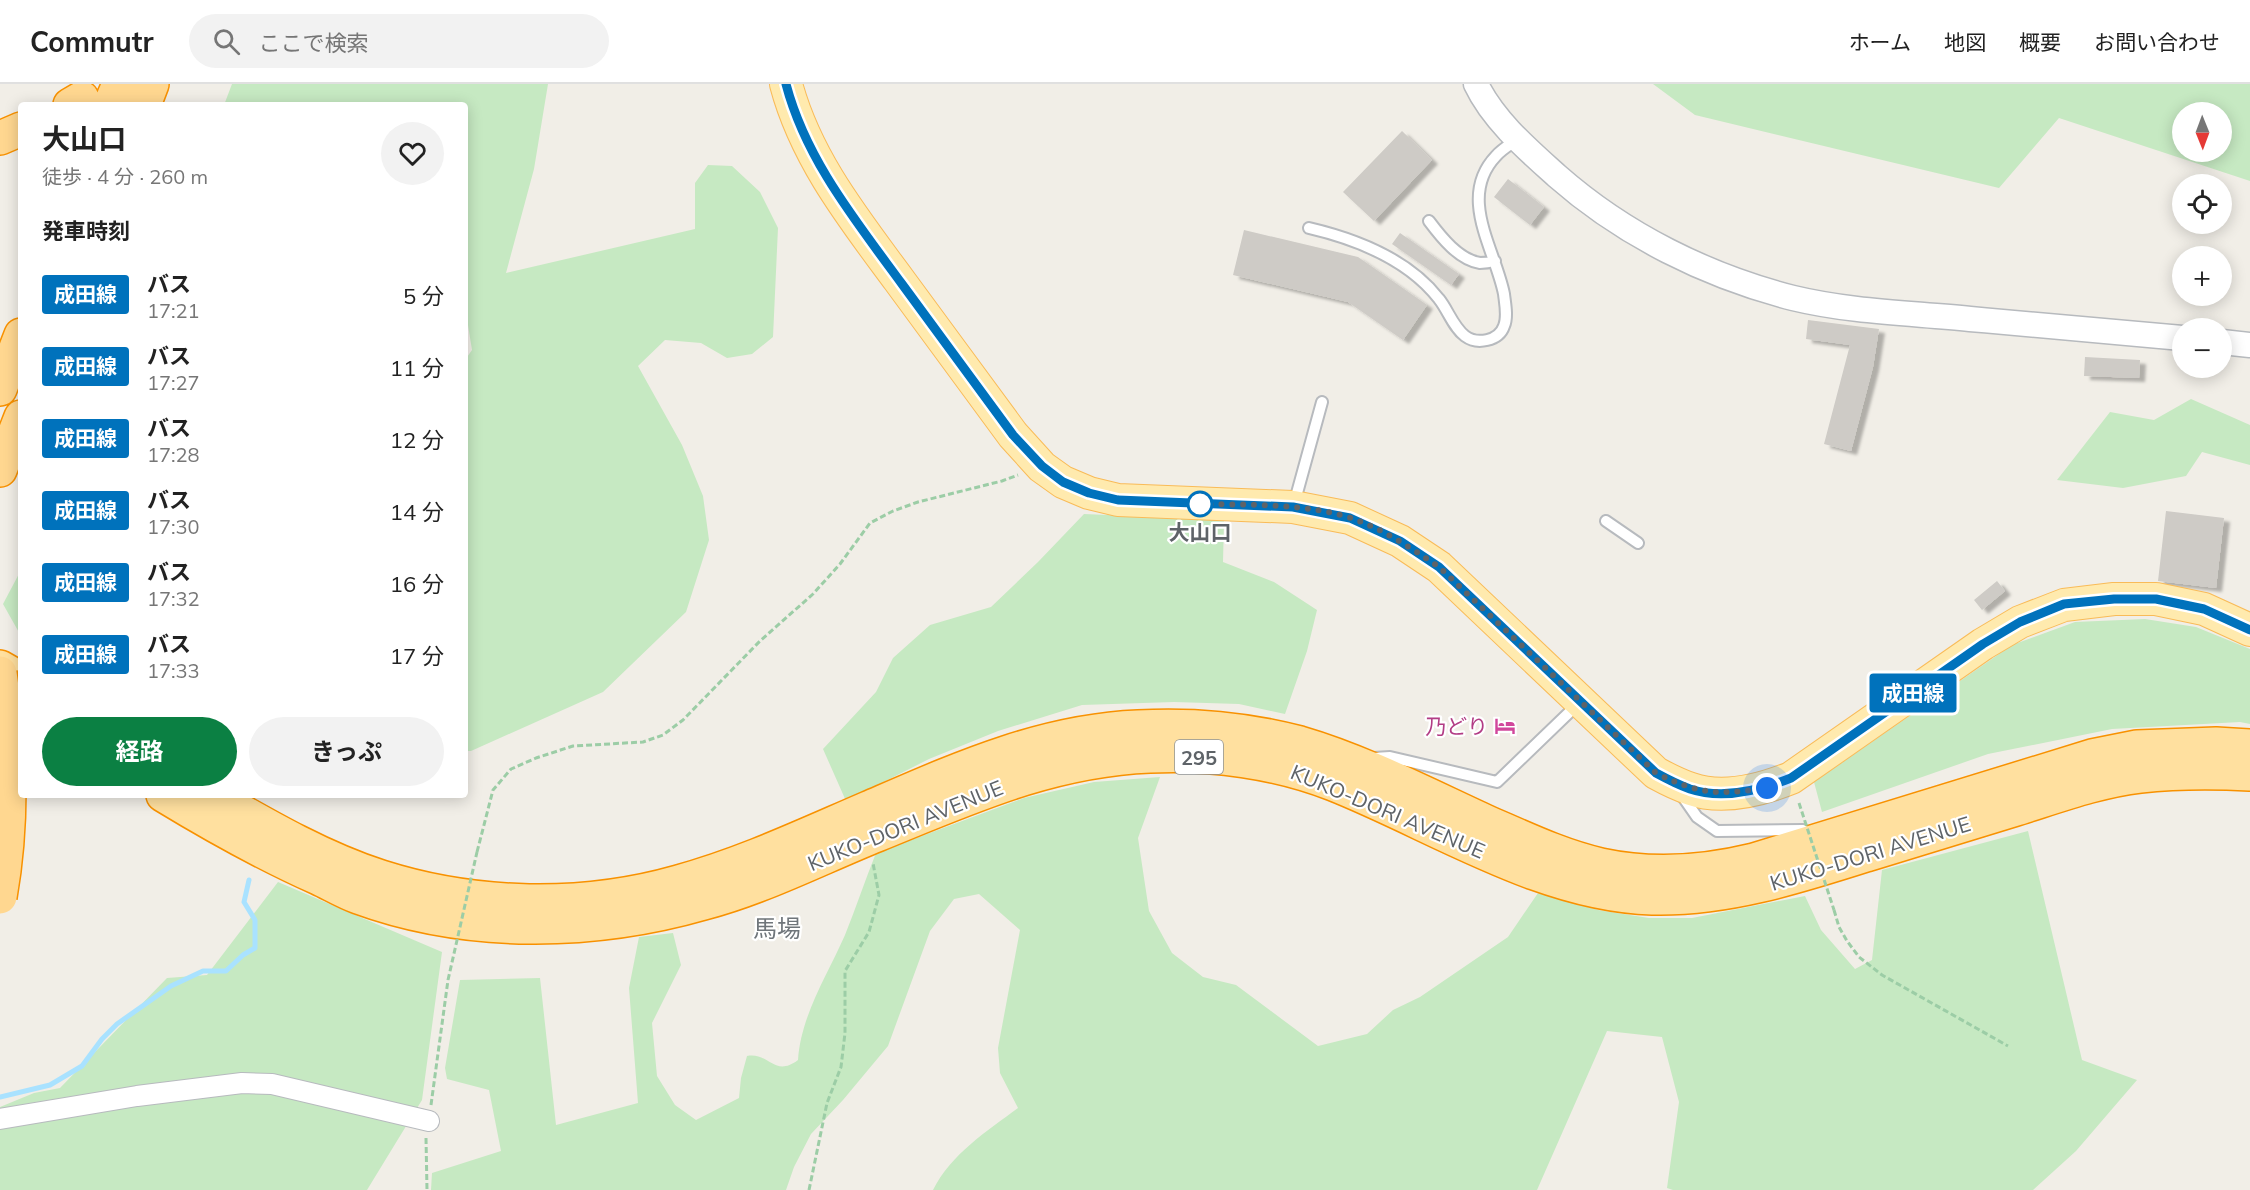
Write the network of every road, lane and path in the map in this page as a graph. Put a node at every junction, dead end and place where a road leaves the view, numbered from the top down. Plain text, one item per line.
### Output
1 (119, 84) edge
2 (152, 84) edge
3 (786, 84) edge
4 (1476, 84) edge
5 (90, 102) edge
6 (145, 102) edge
7 (18, 130) edge
8 (0, 138) edge
9 (1518, 138) junction
10 (1429, 221) dead end
11 (1309, 228) dead end
12 (1495, 261) junction
13 (2172, 337) edge
14 (18, 343) edge
15 (2232, 343) edge
16 (2250, 345) edge
17 (0, 389) edge
18 (1322, 402) dead end
19 (18, 425) edge
20 (1042, 466) junction
21 (0, 471) edge
22 (1293, 507) junction
23 (1606, 521) dead end
24 (1638, 543) dead end
25 (2250, 630) edge
26 (0, 667) edge
27 (0, 673) edge
28 (18, 677) edge
29 (0, 696) edge
30 (1581, 701) junction
31 (18, 706) edge
32 (2250, 746) edge
33 (1353, 762) junction
34 (2250, 774) edge
35 (1672, 781) junction
36 (168, 798) edge
37 (218, 798) edge
38 (1800, 803) dead end
39 (860, 842) junction
40 (1808, 844) junction
41 (0, 897) edge
42 (2008, 1046) dead end
43 (0, 1119) edge
44 (429, 1121) junction
45 (427, 1190) edge
46 (810, 1190) edge

1 - 5 highway
2 - 6 highway
3 - 20 main road
4 - 9 street
7 - 8 highway
9 - 12 lane
9 - 13 street
10 - 12 lane
11 - 12 lane
14 - 17 highway
15 - 16 street
18 - 22 lane
19 - 21 highway
20 - 22 main road
20 - 44 path, bridge
22 - 30 main road
23 - 24 lane
25 - 35 main road
26 - 28 highway
27 - 41 highway, bridge
29 - 31 highway
30 - 33 lane
30 - 35 main road
32 - 40 highway, KUKO-DORI AVENUE / 295
33 - 37 highway, KUKO-DORI AVENUE / 295
33 - 40 highway, KUKO-DORI AVENUE / 295
34 - 39 highway, KUKO-DORI AVENUE / 295
35 - 40 lane
36 - 39 highway, KUKO-DORI AVENUE / 295
38 - 42 path, bridge
39 - 46 path
43 - 44 street
44 - 45 path

